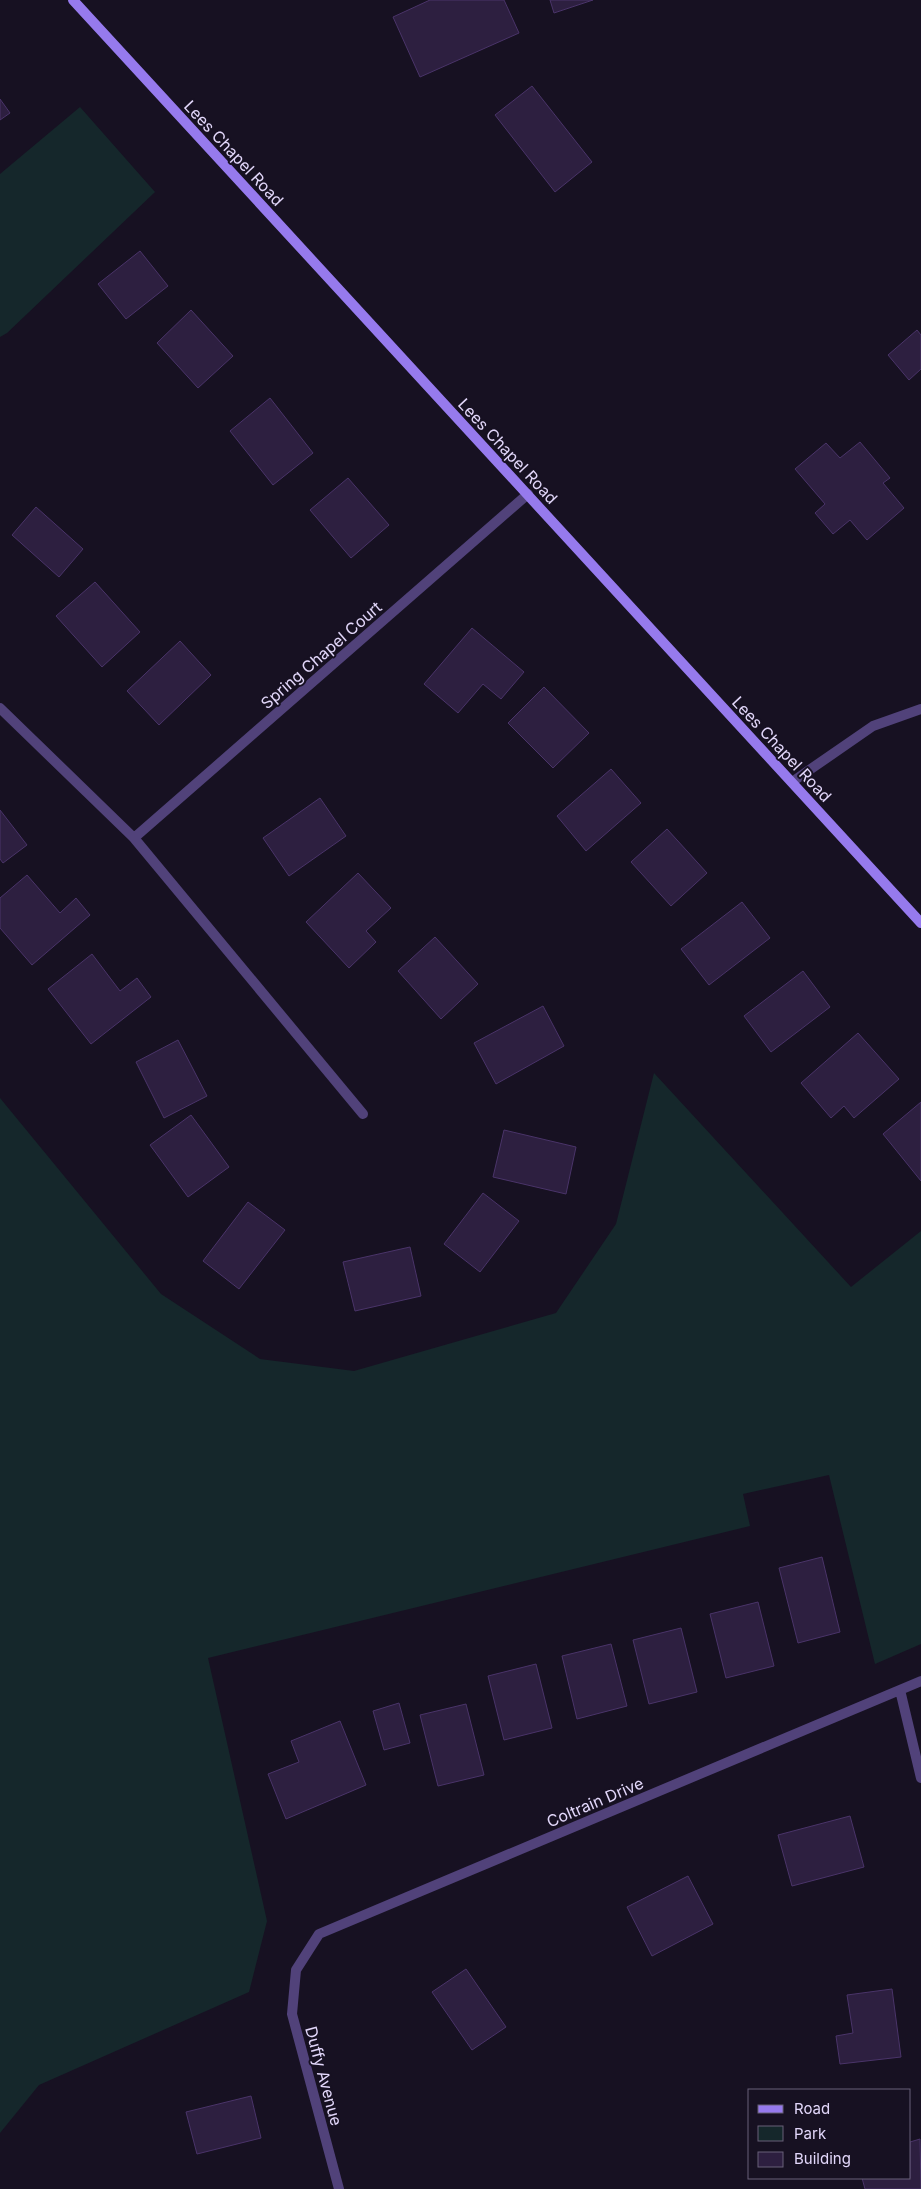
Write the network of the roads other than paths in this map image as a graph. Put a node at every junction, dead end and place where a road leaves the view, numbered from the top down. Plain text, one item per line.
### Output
1 (73, 0) edge
2 (528, 494) junction
3 (0, 708) edge
4 (921, 709) edge
5 (792, 782) junction
6 (134, 838) junction
7 (921, 923) edge
8 (363, 1114) dead end
9 (921, 1682) edge
10 (900, 1690) junction
11 (921, 1778) edge
12 (296, 1970) joint
13 (339, 2189) edge

1 - 2 main road, Lees Chapel Road
2 - 5 main road, Lees Chapel Road
2 - 6 street, Spring Chapel Court
3 - 6 street
4 - 5 street
5 - 7 main road, Lees Chapel Road
6 - 8 street
9 - 10 street, Coltrain Drive
10 - 11 street
10 - 12 street, Coltrain Drive
12 - 13 street, Duffy Avenue

